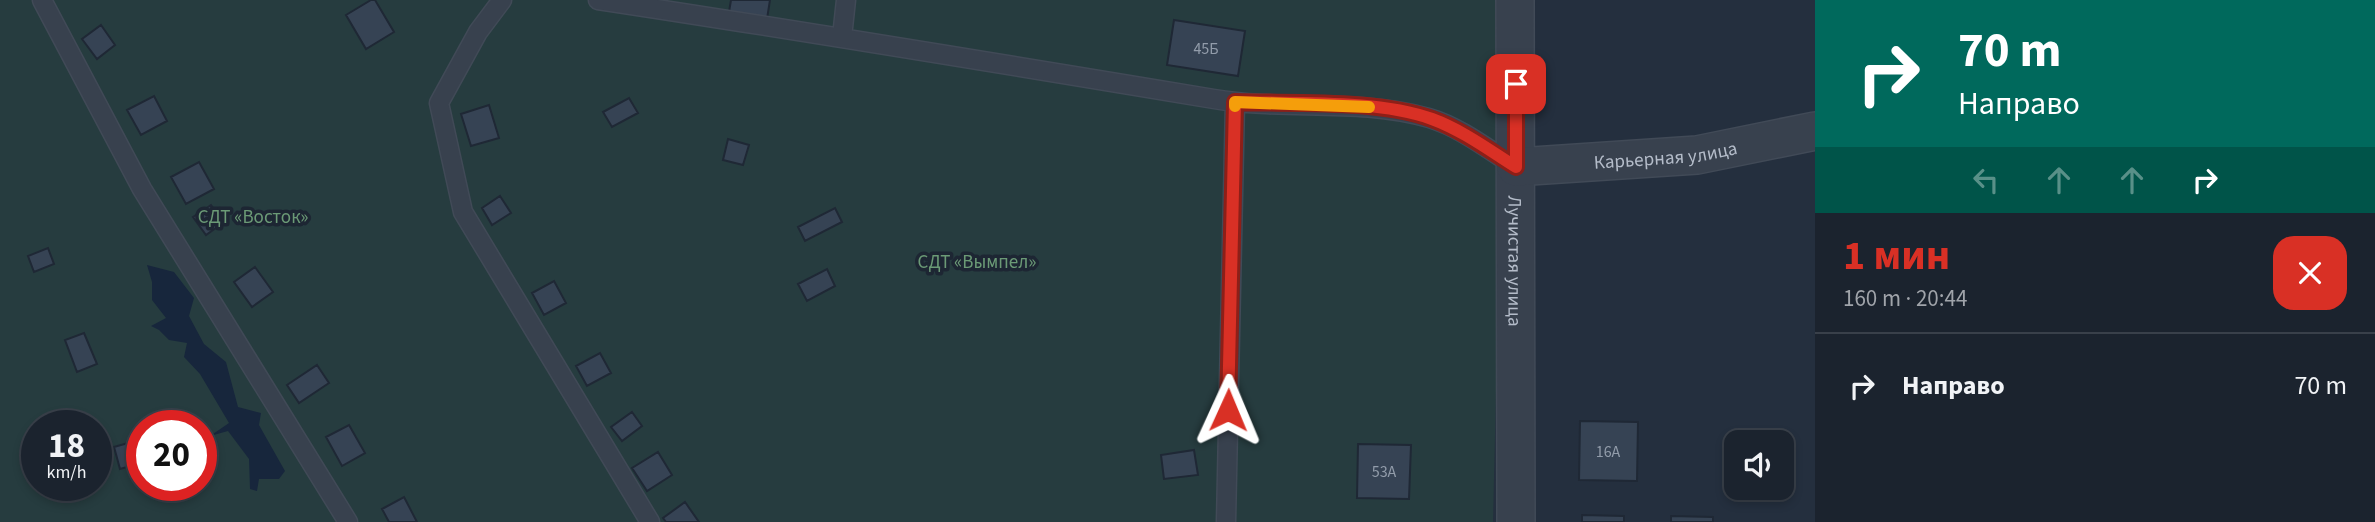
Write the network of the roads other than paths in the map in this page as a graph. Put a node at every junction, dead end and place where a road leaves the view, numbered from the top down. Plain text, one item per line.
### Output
1 (41, 0) edge
2 (502, 0) edge
3 (598, 0) edge
4 (846, 0) edge
5 (1515, 0) edge
6 (842, 37) junction
7 (1235, 102) junction
8 (1815, 131) edge
9 (1516, 167) junction
10 (348, 522) edge
11 (650, 522) edge
12 (1226, 522) edge
13 (1516, 522) edge

1 - 10 lane
2 - 11 lane
3 - 6 lane
4 - 6 lane
5 - 9 street, Лучистая улица
6 - 7 lane
7 - 9 lane
7 - 12 lane
8 - 9 street, Карьерная улица
9 - 13 street, Лучистая улица

